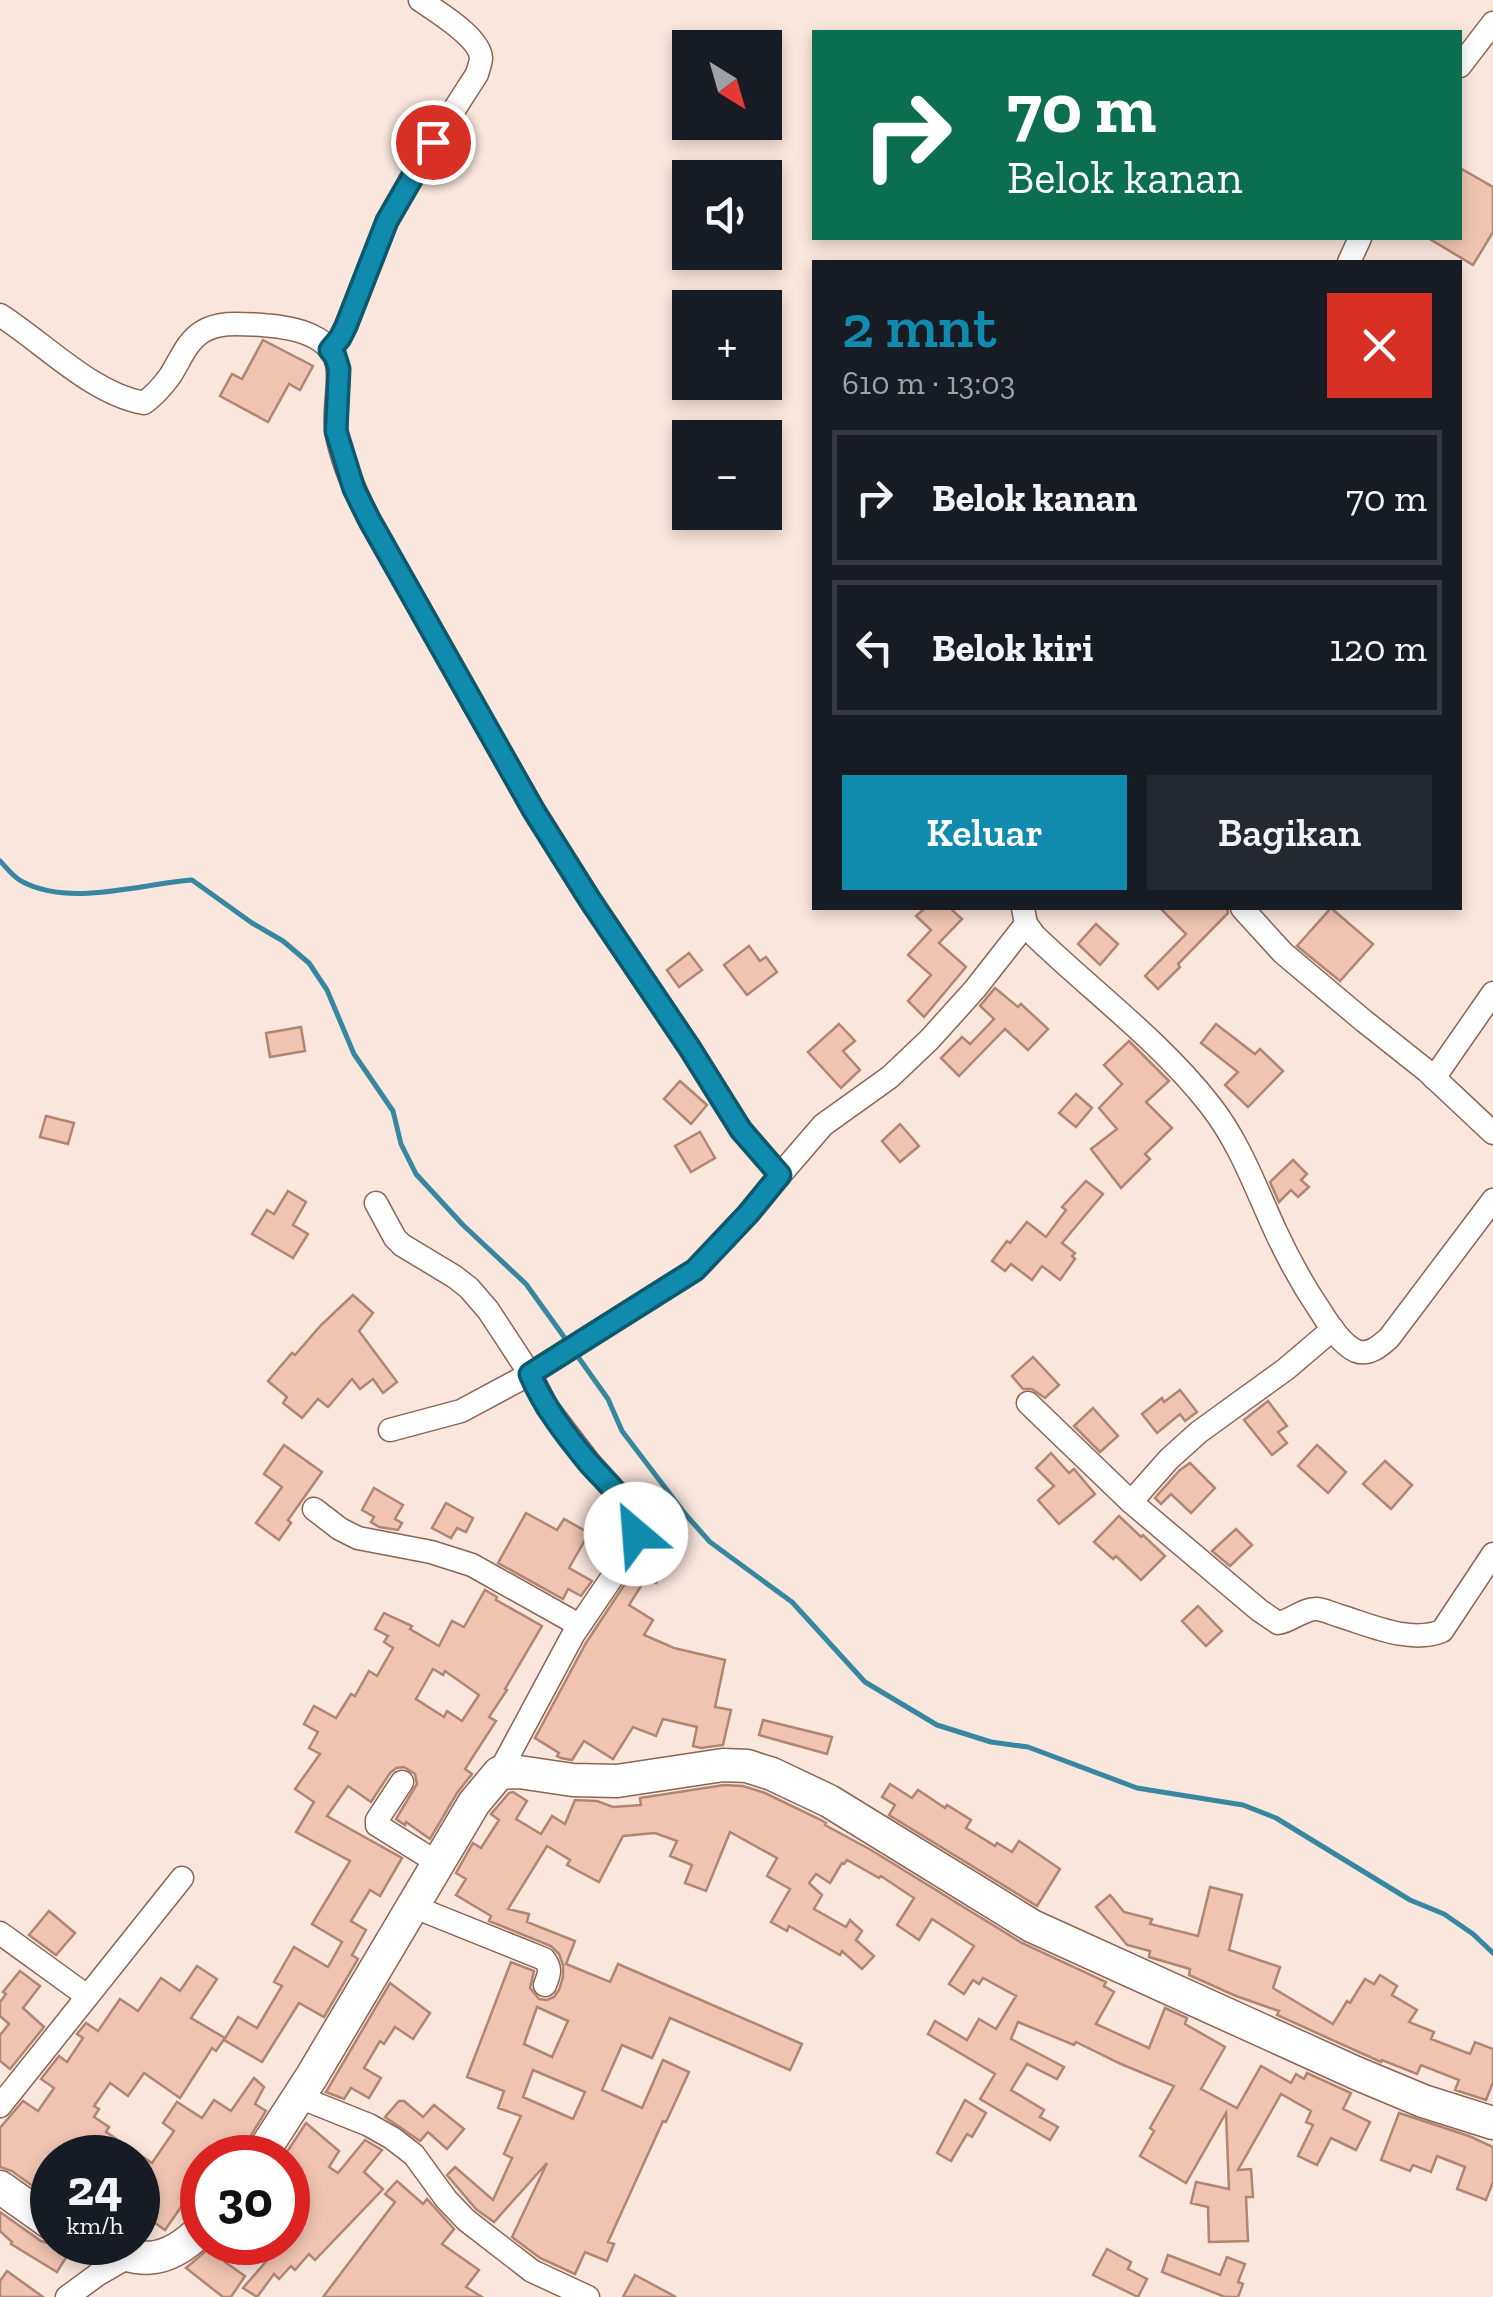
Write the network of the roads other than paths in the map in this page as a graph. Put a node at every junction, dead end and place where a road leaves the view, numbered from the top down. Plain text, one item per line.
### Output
1 (420, 0) edge
2 (1493, 23) edge
3 (1462, 63) edge
4 (0, 316) edge
5 (330, 350) junction
6 (1244, 910) edge
7 (1024, 916) edge
8 (1493, 993) edge
9 (1434, 1078) junction
10 (1493, 1133) edge
11 (780, 1175) junction
12 (1493, 1200) edge
13 (376, 1203) dead end
14 (1333, 1329) junction
15 (530, 1374) junction
16 (1028, 1403) dead end
17 (390, 1430) dead end
18 (1131, 1502) junction
19 (314, 1509) dead end
20 (1493, 1554) edge
21 (579, 1626) junction
22 (499, 1774) junction
23 (402, 1782) dead end
24 (438, 1863) junction
25 (182, 1878) dead end
26 (412, 1906) junction
27 (0, 1932) edge
28 (544, 1985) dead end
29 (86, 1996) junction
30 (299, 2097) junction
31 (0, 2106) edge
32 (1493, 2124) edge
33 (274, 2135) edge
34 (0, 2187) edge
35 (30, 2208) edge
36 (114, 2265) edge
37 (66, 2297) edge
38 (588, 2297) edge

1 - 5 street
2 - 3 street
4 - 5 street
5 - 11 street
6 - 9 street
7 - 11 street
7 - 14 street
8 - 9 street
9 - 10 street
11 - 15 street
12 - 14 street
13 - 15 street
14 - 18 street
15 - 17 street
15 - 21 street
16 - 18 street
18 - 20 street
19 - 21 street
21 - 22 street
22 - 24 street
22 - 32 street
23 - 24 street
24 - 26 street
25 - 29 street
26 - 28 street
26 - 30 street
27 - 29 street
29 - 31 street
30 - 33 street
30 - 38 street
34 - 35 street
36 - 37 street

